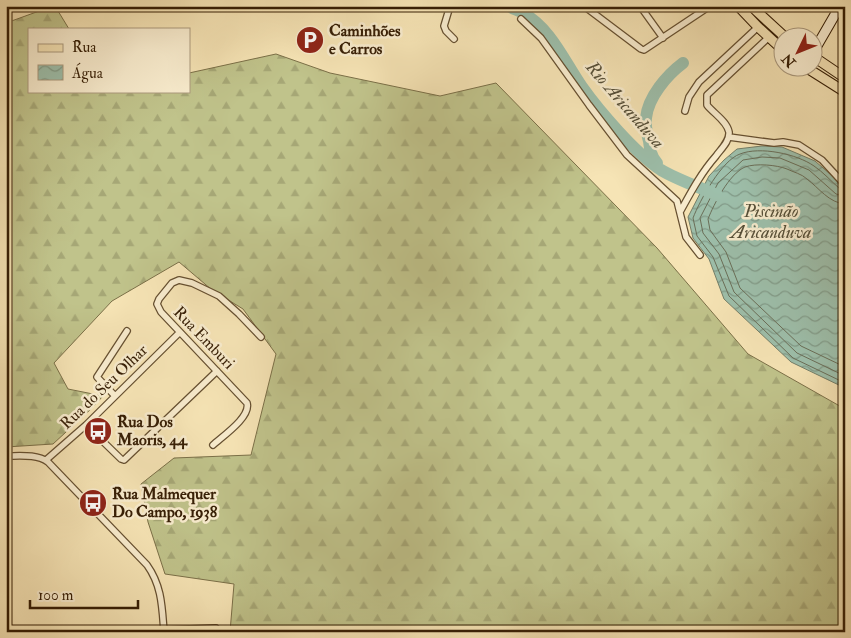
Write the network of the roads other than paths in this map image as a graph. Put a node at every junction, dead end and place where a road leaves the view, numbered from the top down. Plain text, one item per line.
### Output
1 (450, 6) edge
2 (584, 6) edge
3 (640, 6) edge
4 (710, 6) edge
5 (738, 6) edge
6 (752, 6) edge
7 (840, 6) edge
8 (521, 19) dead end
9 (758, 28) junction
10 (775, 28) edge
11 (824, 34) edge
12 (454, 38) dead end
13 (663, 38) junction
14 (768, 38) junction
15 (774, 41) edge
16 (774, 43) edge
17 (824, 64) edge
18 (823, 78) edge
19 (845, 78) edge
20 (845, 92) edge
21 (685, 111) dead end
22 (729, 137) junction
23 (845, 185) edge
24 (680, 212) junction
25 (700, 256) dead end
26 (127, 331) dead end
27 (180, 332) junction
28 (261, 337) dead end
29 (217, 371) junction
30 (115, 396) junction
31 (86, 425) junction
32 (213, 445) dead end
33 (6, 456) edge
34 (46, 460) junction
35 (163, 631) edge
36 (220, 632) edge

1 - 12 street
2 - 13 street
3 - 13 street
4 - 13 street
5 - 9 main road
6 - 10 main road
7 - 11 main road
8 - 24 street
9 - 14 main road
9 - 21 street
14 - 15 main road
14 - 16 main road
14 - 22 street
17 - 19 main road
18 - 20 main road
22 - 23 street
22 - 24 street
24 - 25 street
26 - 30 street
27 - 28 street, Rua Emburi
27 - 29 street, Rua Emburi
27 - 30 street, Rua do Seu Olhar
29 - 31 street
29 - 32 street, Rua Emburi
30 - 31 street, Rua do Seu Olhar
31 - 34 street, Rua do Seu Olhar
33 - 34 street
34 - 35 street
35 - 36 street

